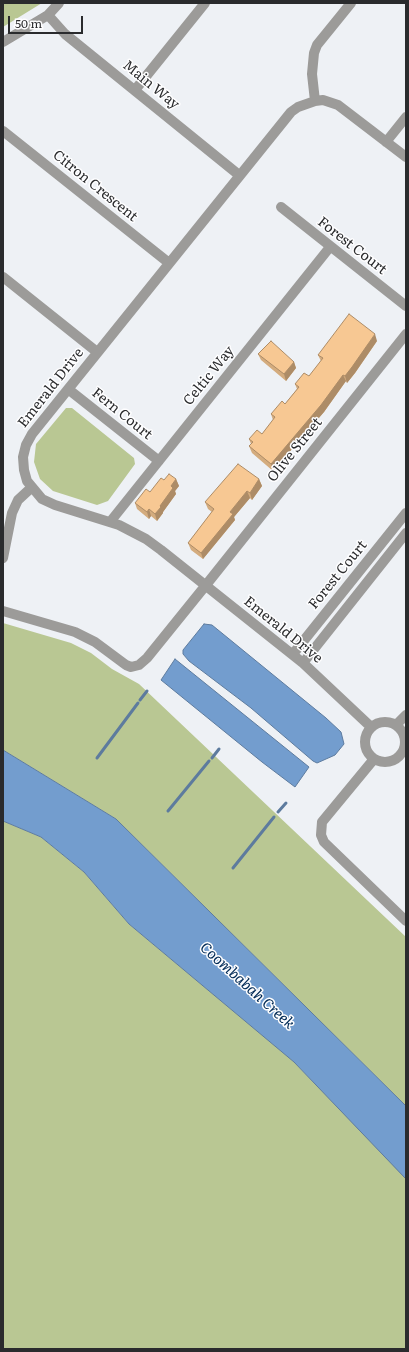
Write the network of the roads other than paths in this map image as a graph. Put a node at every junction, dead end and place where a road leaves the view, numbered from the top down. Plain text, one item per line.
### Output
1 (59, 3) edge
2 (205, 3) edge
3 (351, 3) edge
4 (48, 15) junction
5 (3, 42) edge
6 (135, 90) junction
7 (315, 101) junction
8 (406, 117) edge
9 (3, 130) edge
10 (386, 142) junction
11 (406, 157) edge
12 (239, 174) junction
13 (281, 207) dead end
14 (330, 247) junction
15 (169, 263) junction
16 (4, 281) edge
17 (406, 306) edge
18 (406, 334) edge
19 (97, 352) junction
20 (68, 388) junction
21 (159, 461) junction
22 (31, 488) junction
23 (406, 513) edge
24 (110, 522) junction
25 (406, 533) edge
26 (3, 558) edge
27 (206, 585) junction
28 (3, 610) edge
29 (292, 654) junction
30 (303, 663) junction
31 (406, 715) edge
32 (396, 725) junction
33 (371, 727) junction
34 (403, 758) edge
35 (374, 759) junction
36 (406, 921) edge

1 - 4 street
2 - 6 street
3 - 7 street
4 - 5 street
4 - 6 street, Main Way
6 - 12 street, Main Way
7 - 10 street, Emerald Drive
7 - 12 street, Emerald Drive
8 - 10 street
9 - 15 street, Citron Crescent
10 - 11 street, Emerald Drive
12 - 15 street, Emerald Drive
13 - 14 street, Forest Court
14 - 17 street, Forest Court
14 - 21 street, Celtic Way
15 - 19 street, Emerald Drive
16 - 19 street
18 - 27 street, Olive Street
19 - 20 street, Emerald Drive
20 - 21 street, Fern Court
20 - 22 street, Emerald Drive
21 - 24 street, Celtic Way
22 - 24 street, Emerald Drive
22 - 26 street
23 - 29 street, Forest Court
24 - 27 street, Emerald Drive
25 - 30 street, Forest Court
27 - 28 street, Olive Street
27 - 29 street, Emerald Drive
29 - 30 street, Emerald Drive
30 - 33 street, Emerald Drive
31 - 32 street
32 - 33 street
32 - 34 street
33 - 35 street
34 - 35 street
35 - 36 street

